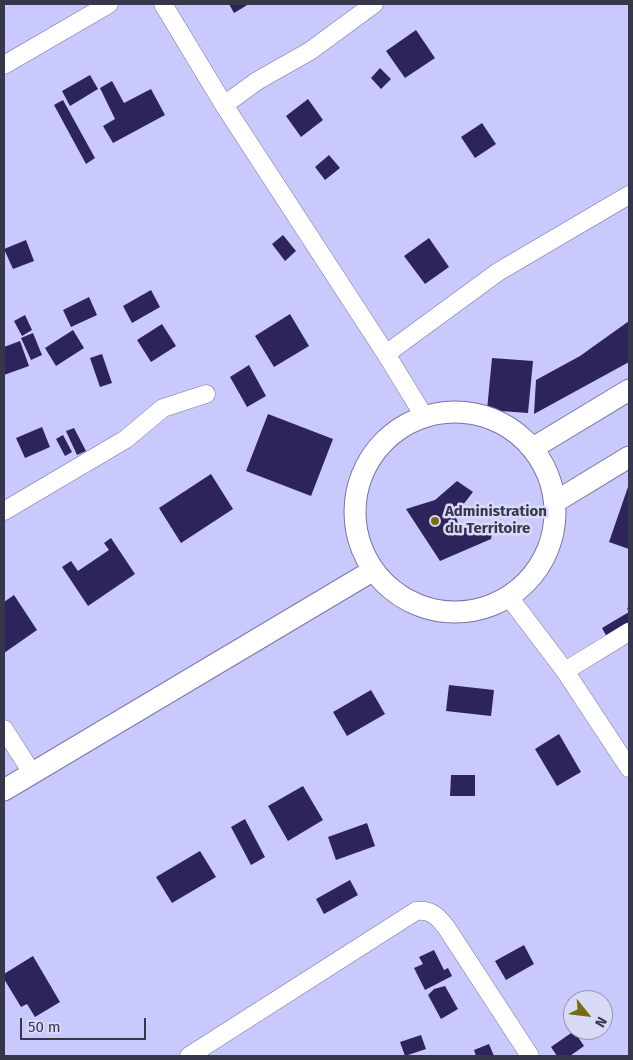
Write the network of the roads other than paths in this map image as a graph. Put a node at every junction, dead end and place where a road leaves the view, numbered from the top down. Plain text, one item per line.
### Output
1 (109, 4) edge
2 (163, 4) edge
3 (374, 4) edge
4 (4, 65) edge
5 (224, 105) junction
6 (629, 195) edge
7 (386, 354) junction
8 (629, 390) edge
9 (206, 394) dead end
10 (424, 416) junction
11 (533, 448) junction
12 (629, 457) edge
13 (555, 502) junction
14 (4, 511) edge
15 (372, 571) junction
16 (509, 597) junction
17 (629, 632) edge
18 (565, 671) junction
19 (4, 729) edge
20 (629, 768) edge
21 (32, 772) junction
22 (4, 790) edge
23 (189, 1056) edge
24 (530, 1056) edge

1 - 4 street
2 - 5 street
3 - 5 street
5 - 7 street
6 - 7 street
7 - 10 street
8 - 11 street
9 - 14 street
10 - 11 street
10 - 15 street
11 - 13 street
12 - 13 street
13 - 16 street
15 - 16 street
15 - 21 street
16 - 18 street
17 - 18 street
18 - 20 street
19 - 21 street
21 - 22 street
23 - 24 street

